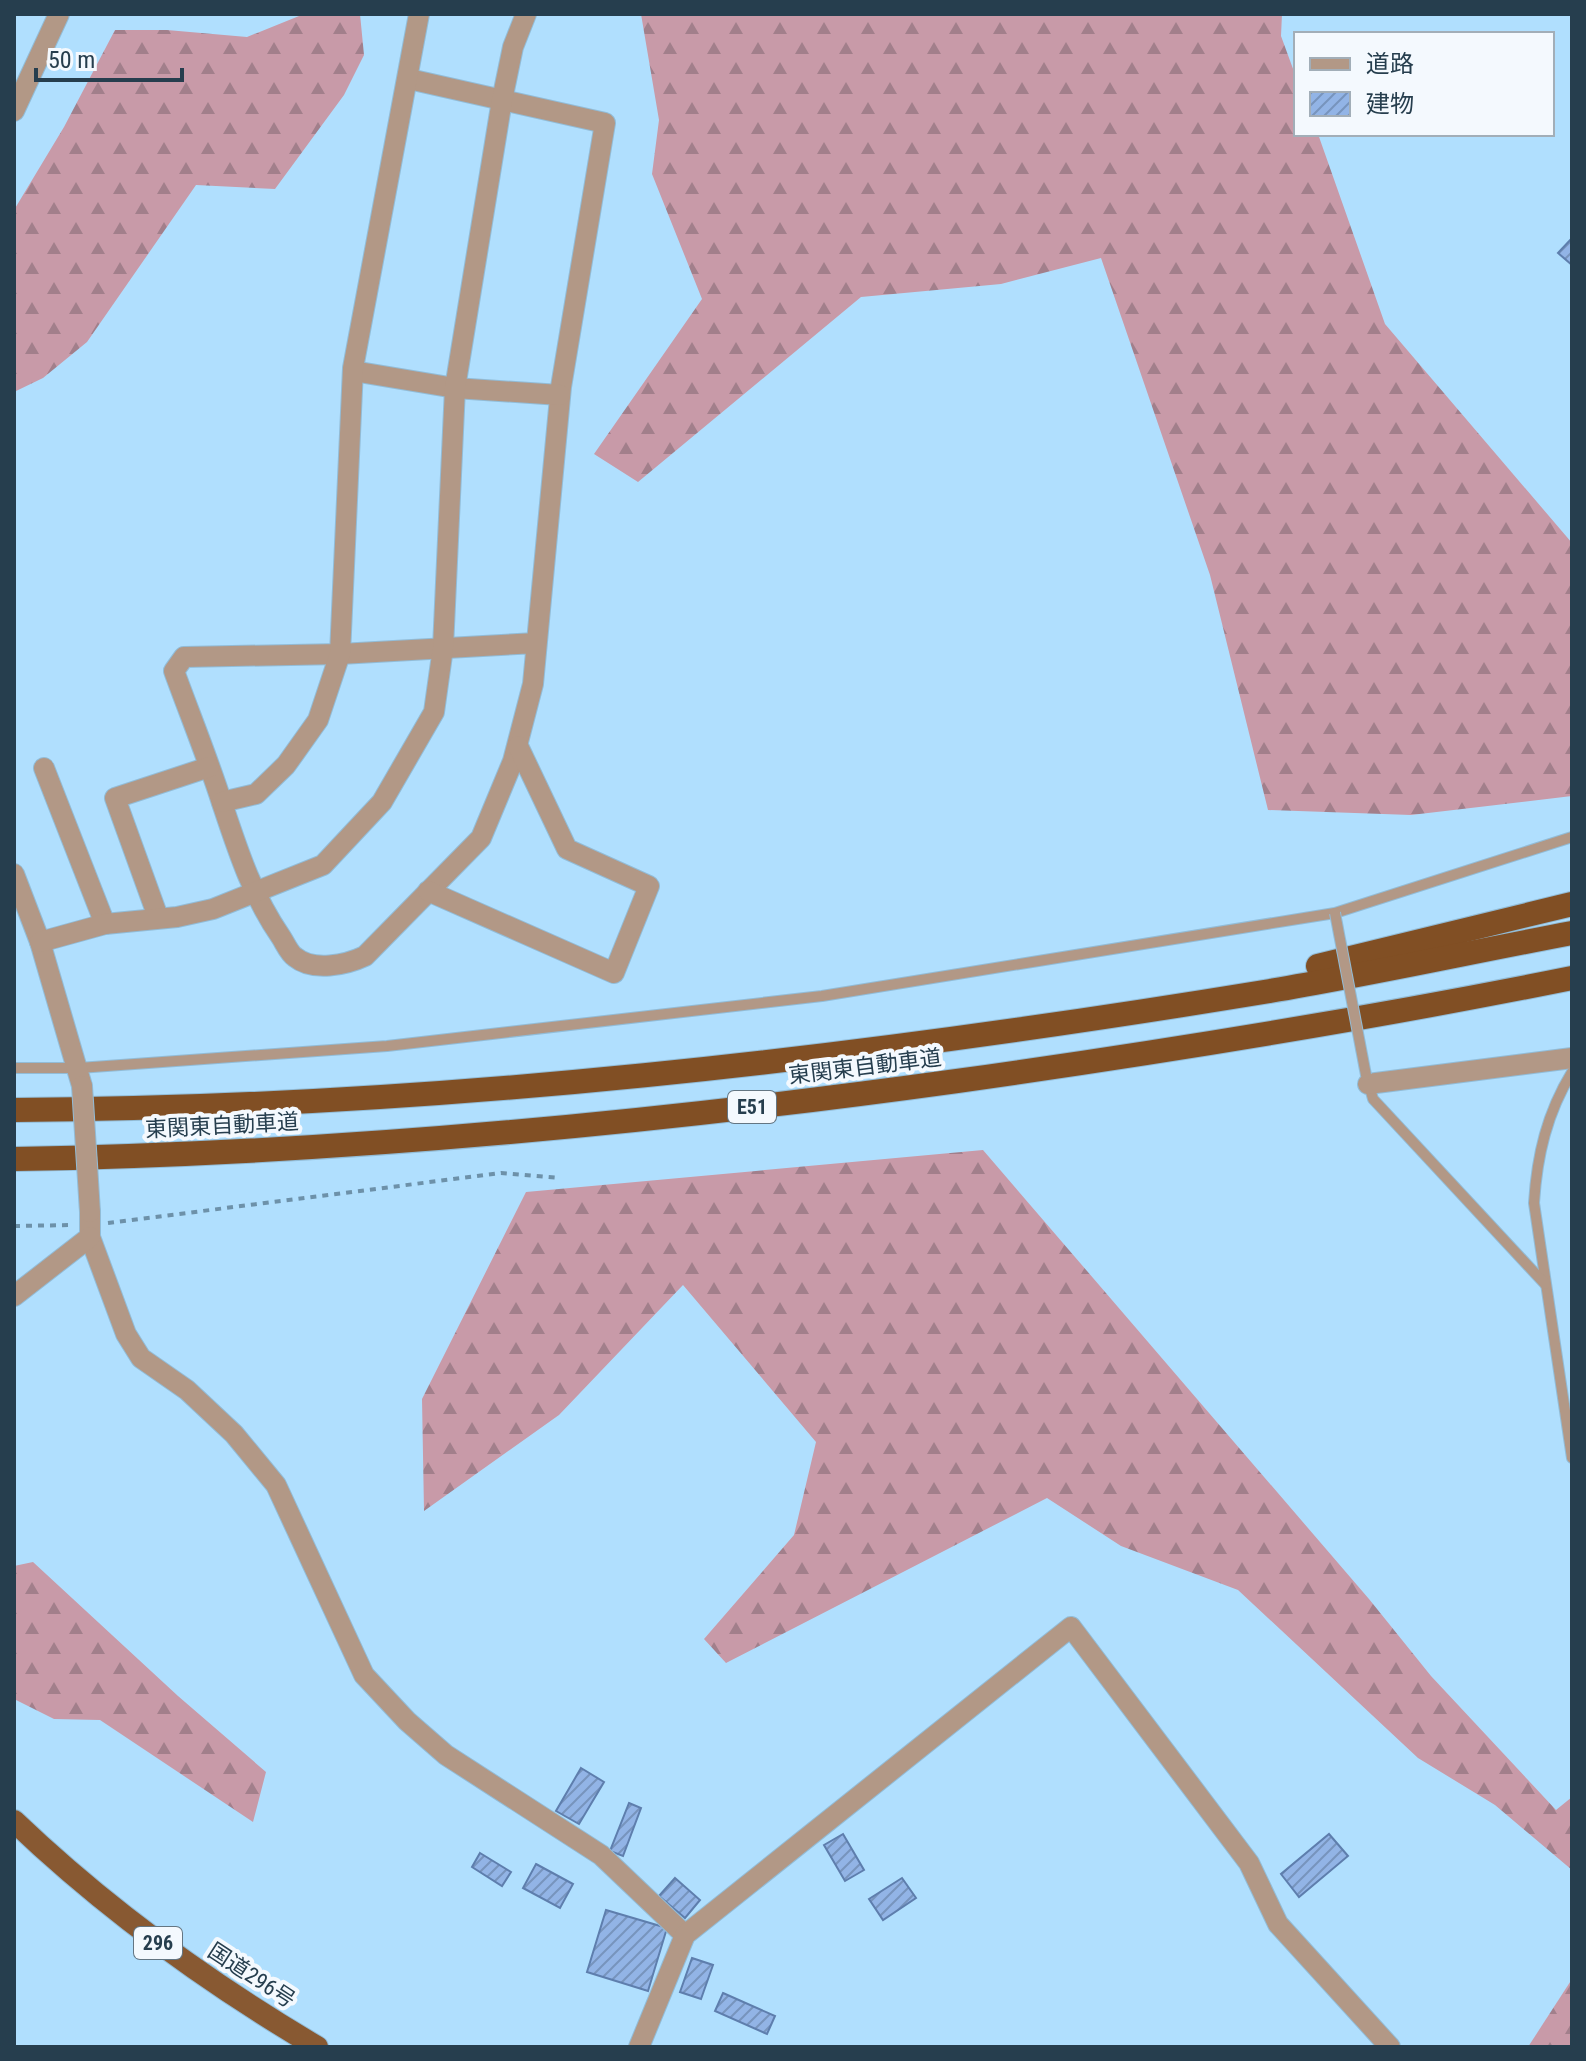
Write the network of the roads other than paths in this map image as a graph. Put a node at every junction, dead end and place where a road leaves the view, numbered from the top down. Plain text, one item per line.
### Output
1 (59, 14) edge
2 (419, 14) edge
3 (526, 14) edge
4 (409, 79) junction
5 (502, 100) junction
6 (14, 111) edge
7 (353, 371) junction
8 (455, 388) junction
9 (560, 395) junction
10 (536, 643) junction
11 (443, 648) junction
12 (340, 654) junction
13 (518, 746) junction
14 (209, 767) junction
15 (44, 768) dead end
16 (222, 802) junction
17 (1572, 837) edge
18 (14, 874) edge
19 (428, 891) junction
20 (255, 894) junction
21 (1572, 904) edge
22 (1335, 913) junction
23 (158, 917) junction
24 (105, 924) junction
25 (1572, 933) edge
26 (40, 942) junction
27 (1572, 978) edge
28 (1572, 987) edge
29 (1483, 996) junction
30 (1145, 1009) junction
31 (1572, 1058) edge
32 (14, 1068) edge
33 (1572, 1072) edge
34 (80, 1077) junction
35 (1367, 1080) junction
36 (14, 1110) edge
37 (14, 1159) edge
38 (90, 1225) junction
39 (1545, 1284) junction
40 (14, 1296) edge
41 (1572, 1458) edge
42 (14, 1821) edge
43 (685, 1935) junction
44 (317, 2047) edge
45 (639, 2047) edge
46 (1390, 2047) edge

1 - 6 street
2 - 4 street
3 - 5 street
4 - 5 street
4 - 7 street
5 - 8 street
5 - 9 street
7 - 8 street
7 - 12 street
8 - 9 street
8 - 11 street
9 - 10 street
10 - 11 street
10 - 13 street
11 - 12 street
11 - 20 street
12 - 14 street
12 - 16 street
13 - 19 street
13 - 19 street
14 - 16 street
14 - 23 street
15 - 24 street
16 - 20 street
17 - 22 lane
18 - 26 street
19 - 20 street
20 - 23 street
21 - 30 highway
22 - 34 lane
22 - 35 lane, bridge
23 - 24 street
24 - 26 street
25 - 30 highway, 東関東自動車道 / E51
26 - 34 street
27 - 29 highway, 東関東自動車道 / E51
28 - 29 highway
29 - 37 highway, 東関東自動車道 / E51
30 - 36 highway, 東関東自動車道 / E51
31 - 35 street
32 - 34 lane
33 - 39 lane
34 - 38 street, bridge
35 - 39 lane
38 - 40 street
38 - 43 street
39 - 41 lane
42 - 44 highway, 国道296号 / 296
43 - 45 street
43 - 46 street

